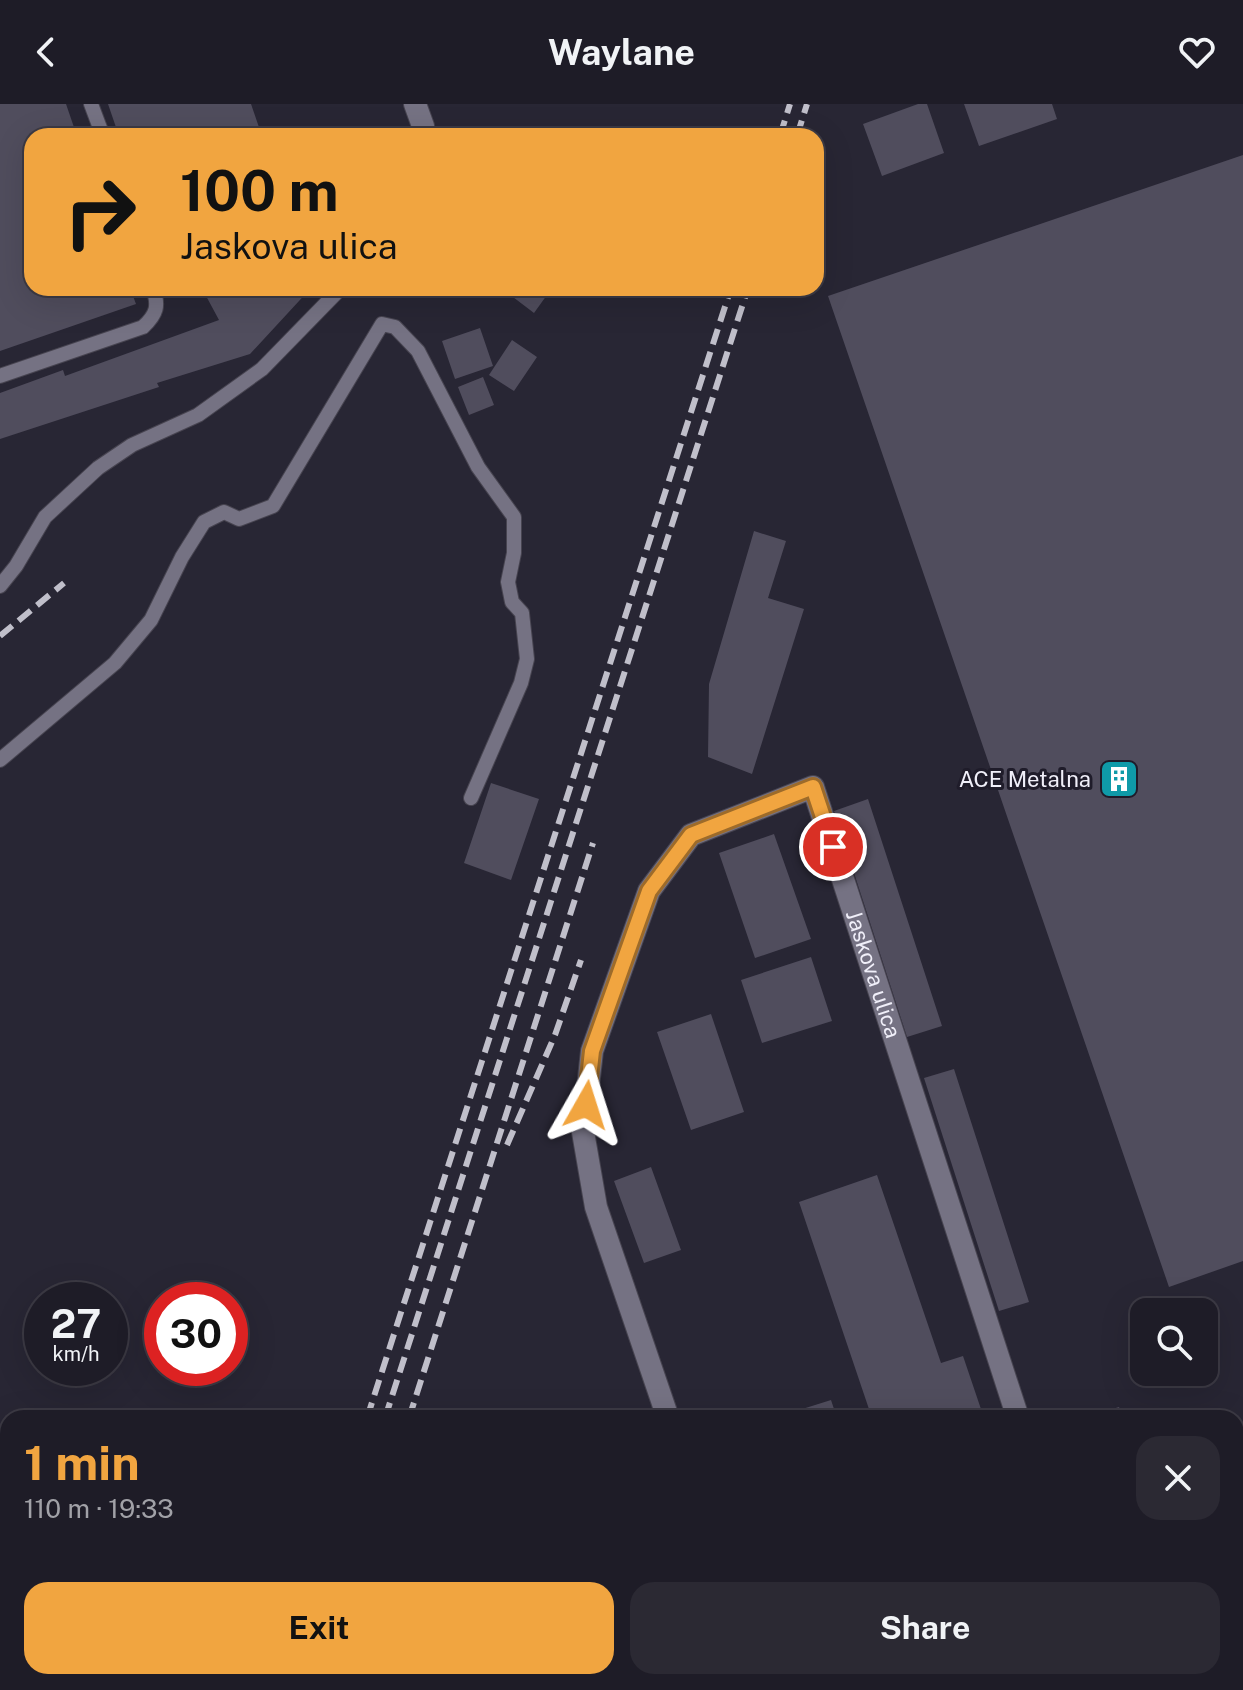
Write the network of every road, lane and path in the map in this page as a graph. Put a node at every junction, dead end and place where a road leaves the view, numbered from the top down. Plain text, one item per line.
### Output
1 (91, 104) edge
2 (415, 104) edge
3 (100, 128) edge
4 (423, 128) edge
5 (155, 296) edge
6 (333, 296) edge
7 (0, 376) edge
8 (0, 586) edge
9 (0, 760) edge
10 (471, 798) dead end
11 (665, 1410) edge
12 (1015, 1410) edge

1 - 3 lane
2 - 4 street
5 - 7 lane
6 - 8 lane
9 - 10 lane
11 - 12 street, Jaskova ulica

